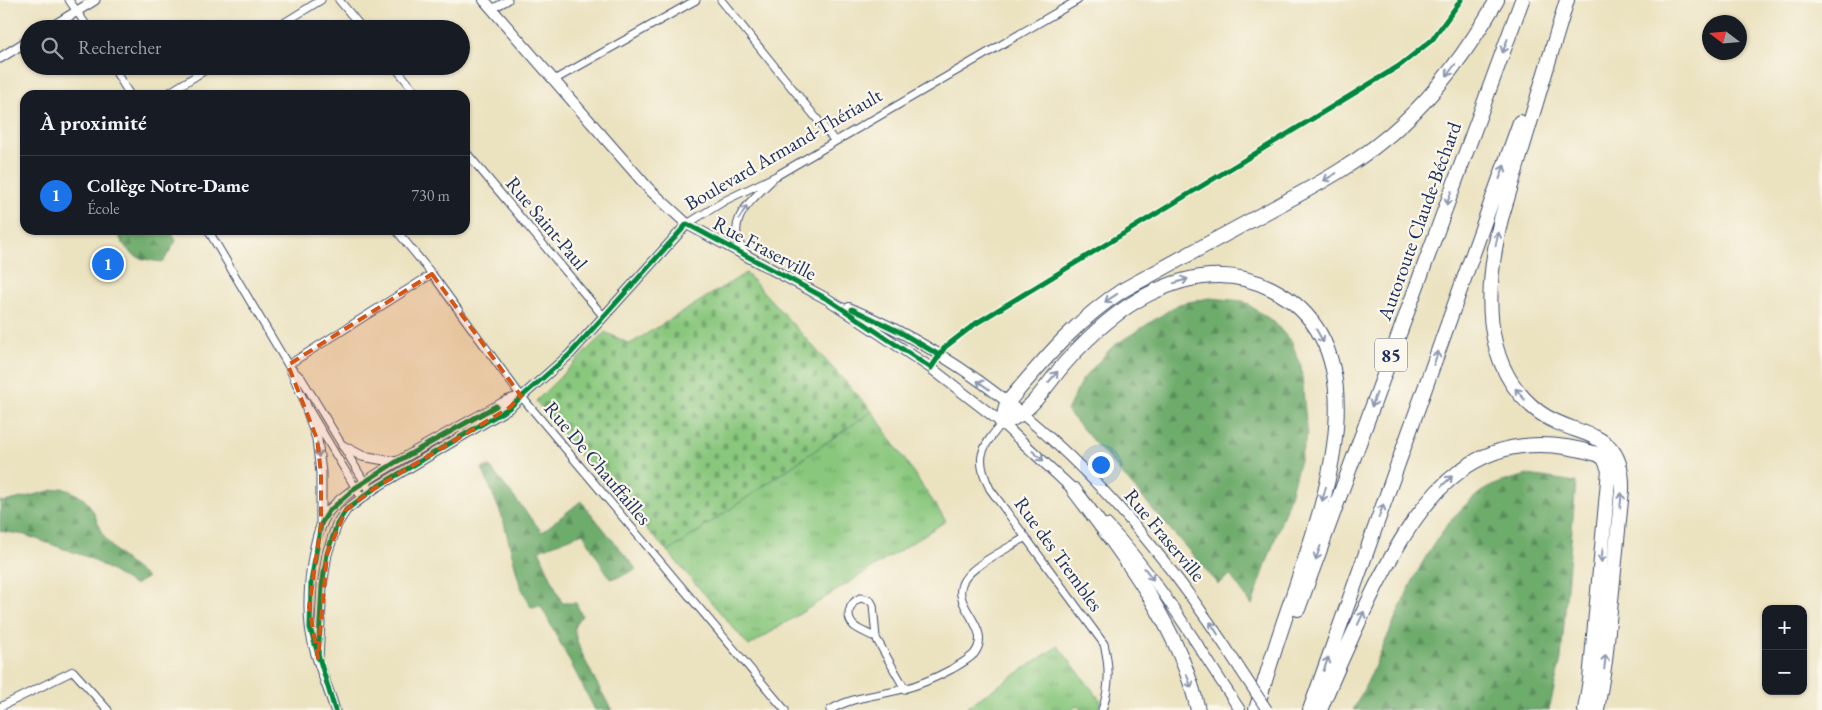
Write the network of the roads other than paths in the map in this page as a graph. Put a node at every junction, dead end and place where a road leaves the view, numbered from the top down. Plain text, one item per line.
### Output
1 (69, 0) edge
2 (95, 0) edge
3 (321, 0) edge
4 (339, 0) edge
5 (484, 0) edge
6 (508, 0) edge
7 (696, 0) edge
8 (721, 0) edge
9 (1078, 0) edge
10 (1497, 0) edge
11 (1522, 0) edge
12 (1563, 0) edge
13 (1568, 0) edge
14 (492, 10) junction
15 (76, 12) junction
16 (63, 20) edge
17 (82, 20) edge
18 (289, 20) edge
19 (356, 20) edge
20 (20, 46) edge
21 (0, 58) edge
22 (118, 75) edge
23 (197, 75) edge
24 (401, 75) edge
25 (554, 80) junction
26 (127, 90) edge
27 (172, 90) edge
28 (414, 90) edge
29 (834, 140) junction
30 (470, 156) edge
31 (776, 176) junction
32 (687, 224) junction
33 (211, 235) edge
34 (400, 235) edge
35 (747, 256) junction
36 (432, 274) junction
37 (829, 300) junction
38 (604, 316) junction
39 (288, 365) junction
40 (521, 396) junction
41 (305, 403) junction
42 (1008, 403) junction
43 (1022, 414) junction
44 (1002, 423) junction
45 (343, 446) junction
46 (396, 462) junction
47 (365, 482) junction
48 (355, 488) junction
49 (1074, 490) junction
50 (370, 491) junction
51 (361, 497) junction
52 (322, 524) junction
53 (1026, 537) junction
54 (876, 638) junction
55 (318, 658) junction
56 (905, 689) junction
57 (0, 707) edge
58 (108, 710) edge
59 (335, 710) edge
60 (785, 710) edge
61 (830, 710) edge
62 (1102, 710) edge
63 (1198, 710) edge
64 (1240, 710) edge
65 (1256, 710) edge
66 (1261, 710) edge
67 (1267, 710) edge
68 (1310, 710) edge
69 (1320, 710) edge
70 (1584, 710) edge
71 (1598, 710) edge

1 - 15 street
2 - 15 street
3 - 18 street
4 - 19 street
5 - 14 main road, Rue Fraserville
6 - 14 street
7 - 25 street
8 - 29 street
9 - 29 street, Boulevard Armand-Thériault
10 -> 42 highway
11 -> 66 highway, Autoroute Claude-Béchard / 85
68 -> 12 highway, 85
71 -> 13 highway
14 - 25 main road, Rue Fraserville
15 - 16 street
15 - 17 street
20 - 21 street
22 - 26 street
23 - 27 street
24 - 28 street
25 - 32 main road, Rue Fraserville
29 - 31 street, Boulevard Armand-Thériault
30 - 38 street, Rue Saint-Paul
31 - 32 street, Boulevard Armand-Thériault
35 -> 31 street
32 - 35 main road, Rue Fraserville
32 - 38 street, Boulevard Armand-Thériault
33 - 39 street
34 - 36 street, Rue De Chauffailles
35 - 37 main road, Rue Fraserville
36 - 39 street
36 - 40 street, Rue De Chauffailles
42 -> 37 main road, Rue Fraserville
37 - 44 main road, Rue Fraserville
38 - 40 street, Boulevard Armand-Thériault
39 - 41 street
39 - 45 street
40 - 46 street, Boulevard Armand-Thériault
40 - 50 street, Boulevard Armand-Thériault
40 - 60 street, Rue De Chauffailles
41 - 48 street
41 -> 52 street
42 - 43 main road, Rue Fraserville
42 - 44 highway
43 - 44 highway
43 -> 65 highway
67 -> 43 main road, Rue Fraserville, bridge
44 -> 49 main road, Rue Fraserville
44 - 53 street, Rue des Trembles
45 - 46 street
45 - 47 street
46 - 47 street, Boulevard Armand-Thériault
47 - 48 street, Boulevard Armand-Thériault
47 - 50 street
48 - 51 street
48 - 52 street, Boulevard Armand-Thériault
49 -> 63 highway
49 -> 64 main road, Rue Fraserville
50 - 51 street, Boulevard Armand-Thériault
51 - 55 street, Boulevard Armand-Thériault
52 - 55 street, Boulevard Armand-Thériault
53 - 56 street
53 - 62 street, Rue des Trembles
54 - 54 street
54 - 56 street
55 - 59 street, Boulevard Armand-Thériault
56 - 61 street
57 - 58 street
69 -> 70 highway

